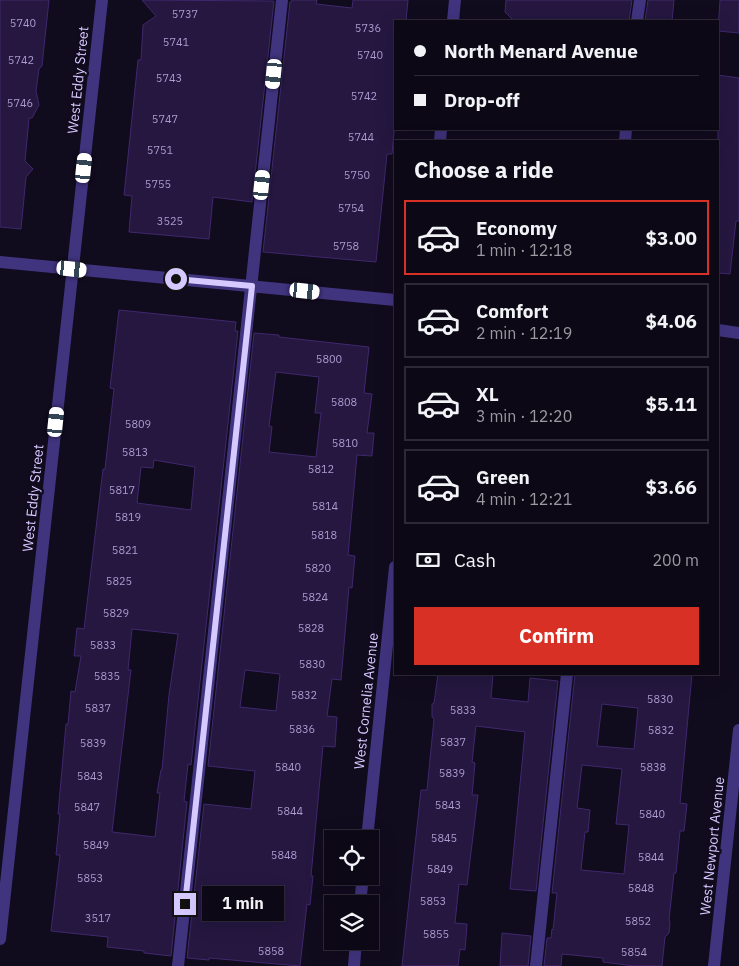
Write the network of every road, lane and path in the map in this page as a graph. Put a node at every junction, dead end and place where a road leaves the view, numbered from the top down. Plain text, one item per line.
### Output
1 (102, 0) edge
2 (282, 0) edge
3 (455, 0) edge
4 (640, 0) edge
5 (453, 20) edge
6 (637, 20) edge
7 (0, 262) edge
8 (72, 269) junction
9 (252, 286) junction
10 (394, 300) edge
11 (719, 330) edge
12 (739, 332) edge
13 (394, 577) edge
14 (567, 675) edge
15 (739, 730) edge
16 (368, 830) edge
17 (0, 939) edge
18 (355, 950) edge
19 (178, 966) edge
20 (354, 966) edge
21 (536, 966) edge
22 (714, 966) edge

1 - 8 street, West Eddy Street
2 - 9 street
3 - 5 street
4 - 6 street
7 - 8 street
8 - 9 street
8 - 17 street, West Eddy Street
9 - 10 street
9 - 19 street
11 - 12 street
13 - 16 street, West Cornelia Avenue
14 - 21 street
15 - 22 street, West Newport Avenue
18 - 20 street

